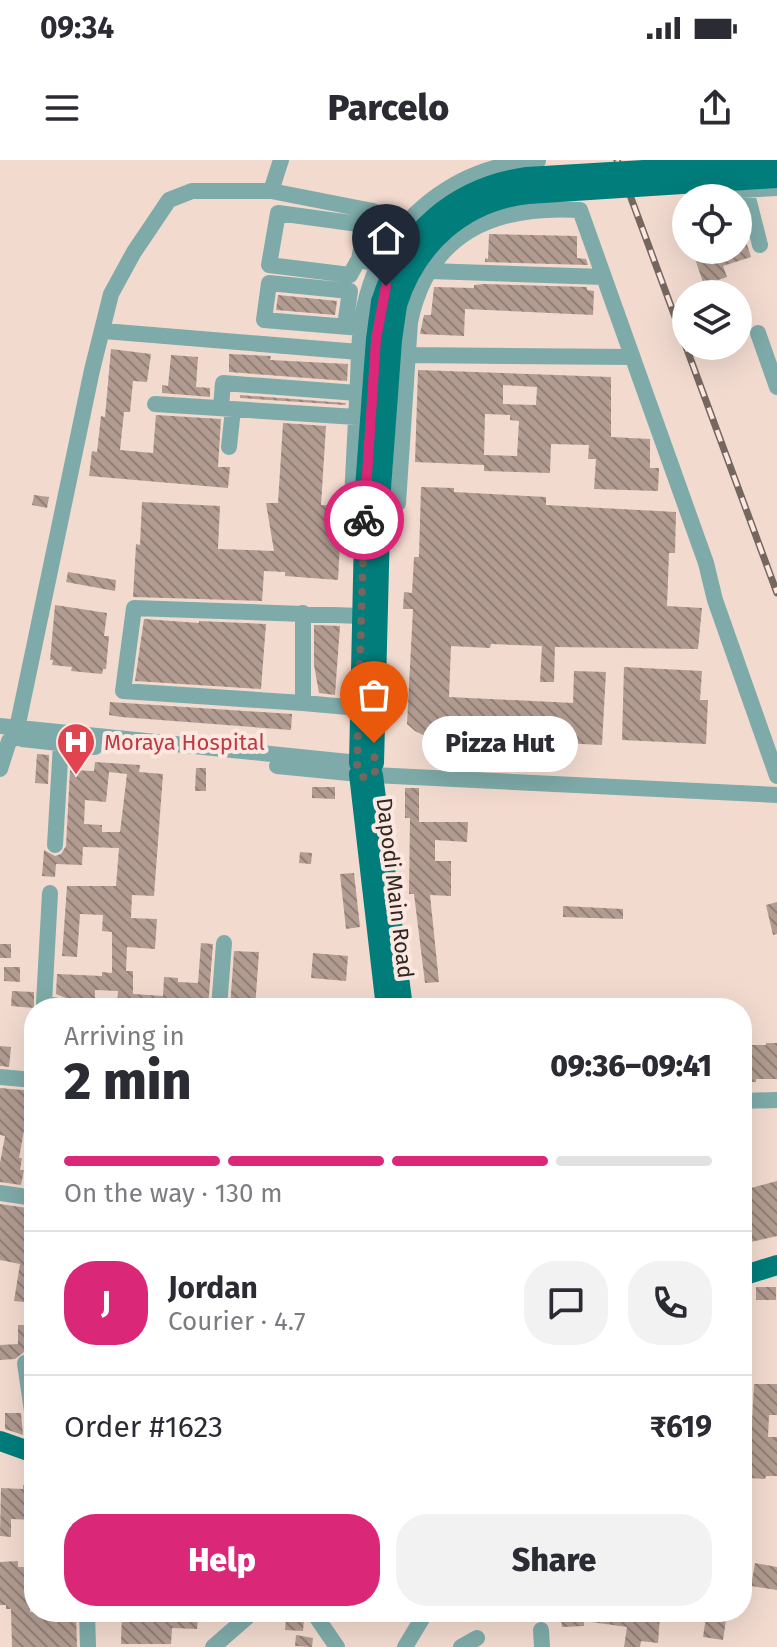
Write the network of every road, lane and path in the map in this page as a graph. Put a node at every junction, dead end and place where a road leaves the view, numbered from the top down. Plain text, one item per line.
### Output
1 (281, 160) edge
2 (698, 160) edge
3 (538, 161) edge
4 (777, 162) edge
5 (777, 178) edge
6 (700, 184) edge
7 (777, 188) edge
8 (752, 190) edge
9 (271, 191) junction
10 (546, 208) junction
11 (752, 214) edge
12 (403, 226) junction
13 (760, 245) dead end
14 (359, 259) junction
15 (377, 265) junction
16 (430, 271) junction
17 (604, 277) junction
18 (389, 304) junction
19 (353, 327) junction
20 (104, 331) junction
21 (758, 333) dead end
22 (359, 352) junction
23 (407, 355) junction
24 (632, 357) junction
25 (777, 387) edge
26 (357, 393) junction
27 (155, 404) dead end
28 (227, 408) junction
29 (356, 417) junction
30 (229, 447) dead end
31 (373, 509) junction
32 (303, 613) junction
33 (362, 616) junction
34 (303, 703) junction
35 (359, 708) junction
36 (0, 726) edge
37 (11, 734) edge
38 (61, 744) junction
39 (229, 756) junction
40 (0, 769) edge
41 (366, 769) junction
42 (777, 776) edge
43 (777, 785) edge
44 (777, 795) edge
45 (55, 845) dead end
46 (50, 893) dead end
47 (224, 943) dead end
48 (44, 998) edge
49 (220, 998) edge
50 (385, 998) edge
51 (401, 998) edge
52 (0, 1077) edge
53 (24, 1079) edge
54 (777, 1100) edge
55 (752, 1101) edge
56 (0, 1193) edge
57 (24, 1197) edge
58 (777, 1265) edge
59 (752, 1273) edge
60 (0, 1441) edge
61 (24, 1449) edge
62 (87, 1622) edge
63 (239, 1622) edge
64 (320, 1622) edge
65 (420, 1622) edge
66 (477, 1638) dead end
67 (88, 1647) edge
68 (213, 1647) edge
69 (337, 1647) edge
70 (405, 1647) edge
71 (461, 1647) edge

1 - 9 street
2 - 6 street
3 - 10 street
3 - 12 street
4 - 18 main road, bridge
5 - 18 main road, bridge
7 - 8 street
9 - 12 street
9 - 20 street
10 - 16 street
10 - 17 street
11 - 13 street
12 - 15 street
14 - 14 street
14 - 15 street
15 - 19 street
16 - 17 street
16 - 23 street
17 - 24 street
18 - 31 main road
19 - 19 street
19 - 22 street
20 - 22 street
20 - 37 street
21 - 25 street
22 - 26 street
23 - 24 street
23 - 31 street
24 - 42 street
26 - 28 street
26 - 29 street
27 - 28 street
28 - 29 street
28 - 30 street
29 - 31 street
31 - 33 main road, Dapodi Main Road
31 - 41 main road, Dapodi Main Road
32 - 33 street
32 - 34 street
32 - 34 street
33 - 35 main road, Dapodi Main Road
34 - 35 street
35 - 41 main road, Dapodi Main Road
36 - 37 street
37 - 38 street
37 - 39 street
37 - 40 street
38 - 39 street
38 - 45 street
39 - 41 street
41 - 43 street
41 - 44 street
41 - 50 main road, Dapodi Main Road
41 - 51 main road, Dapodi Main Road
46 - 48 street
47 - 49 street
52 - 53 street
54 - 55 street
56 - 57 street
58 - 59 main road
60 - 61 main road
62 - 67 street
63 - 68 street
64 - 69 street
65 - 70 street
66 - 71 street

